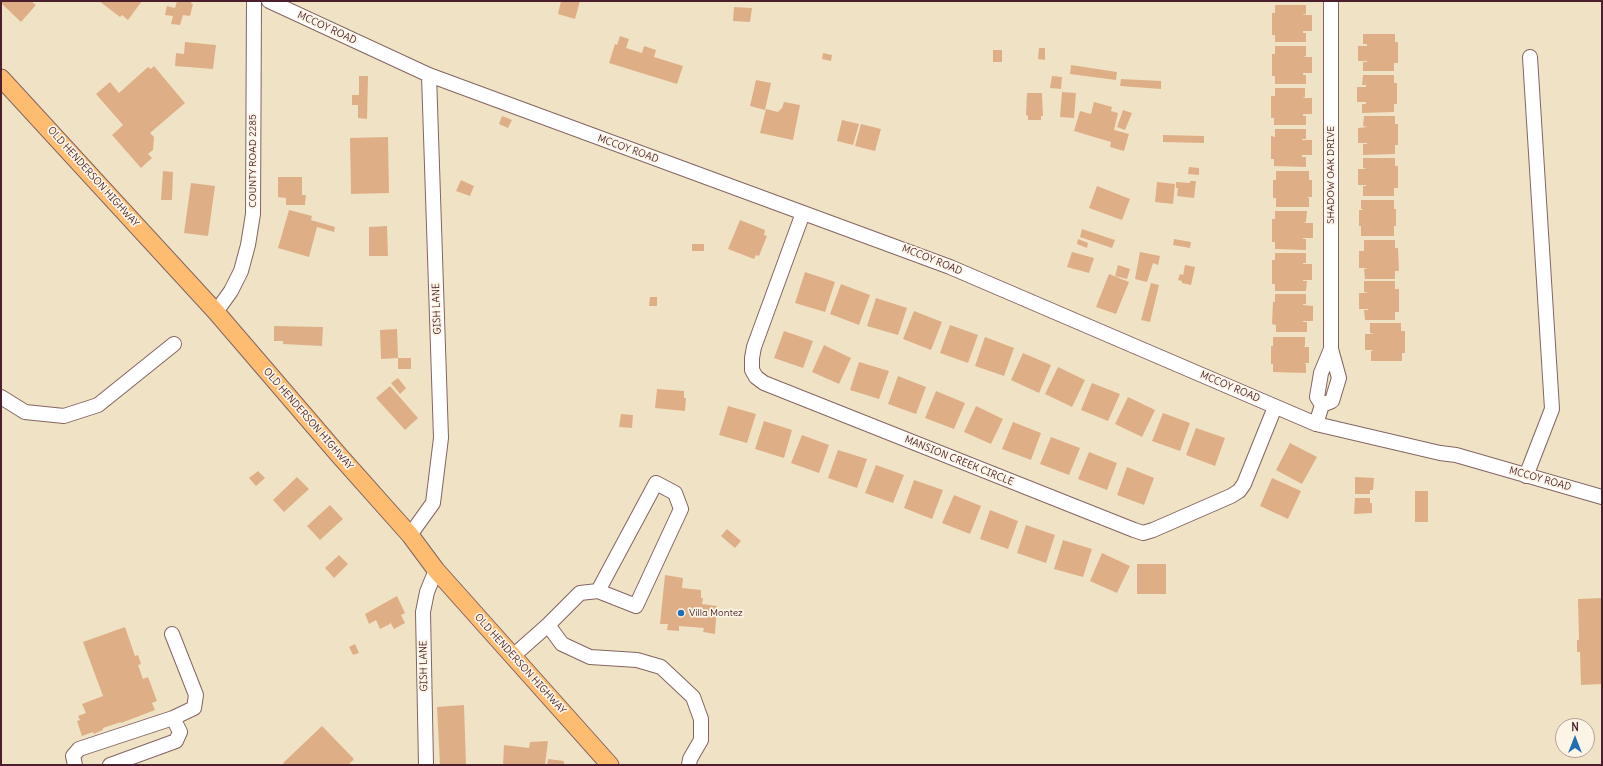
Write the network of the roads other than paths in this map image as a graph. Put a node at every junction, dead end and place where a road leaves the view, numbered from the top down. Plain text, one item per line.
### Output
1 (254, 1) edge
2 (269, 1) edge
3 (1331, 1) edge
4 (1530, 57) dead end
5 (429, 75) junction
6 (1, 78) edge
7 (803, 213) junction
8 (216, 312) junction
9 (174, 344) dead end
10 (1, 398) edge
11 (1275, 407) junction
12 (1316, 424) junction
13 (1526, 476) junction
14 (1602, 497) edge
15 (410, 535) junction
16 (436, 570) junction
17 (598, 591) junction
18 (548, 625) junction
19 (172, 634) dead end
20 (513, 656) junction
21 (173, 718) junction
22 (75, 765) edge
23 (110, 765) edge
24 (426, 765) edge
25 (610, 765) edge
26 (689, 765) edge

1 - 8 street, COUNTY ROAD 2285
2 - 5 street, MCCOY ROAD
3 - 12 street, SHADOW OAK DRIVE
4 - 13 street
5 - 7 street, MCCOY ROAD
5 - 15 street, GISH LANE
6 - 8 main road, OLD HENDERSON HIGHWAY
7 - 11 street, MCCOY ROAD
7 - 11 street, MANSION CREEK CIRCLE
8 - 15 main road, OLD HENDERSON HIGHWAY
9 - 10 street
11 - 12 street, MCCOY ROAD
12 - 13 street, MCCOY ROAD
13 - 14 street, MCCOY ROAD
15 - 16 main road, OLD HENDERSON HIGHWAY
16 - 20 main road, OLD HENDERSON HIGHWAY
16 - 24 street, GISH LANE
17 - 17 street
17 - 18 street
18 - 20 street
18 - 26 street
19 - 21 street
20 - 25 main road, OLD HENDERSON HIGHWAY
21 - 22 street
21 - 23 street

